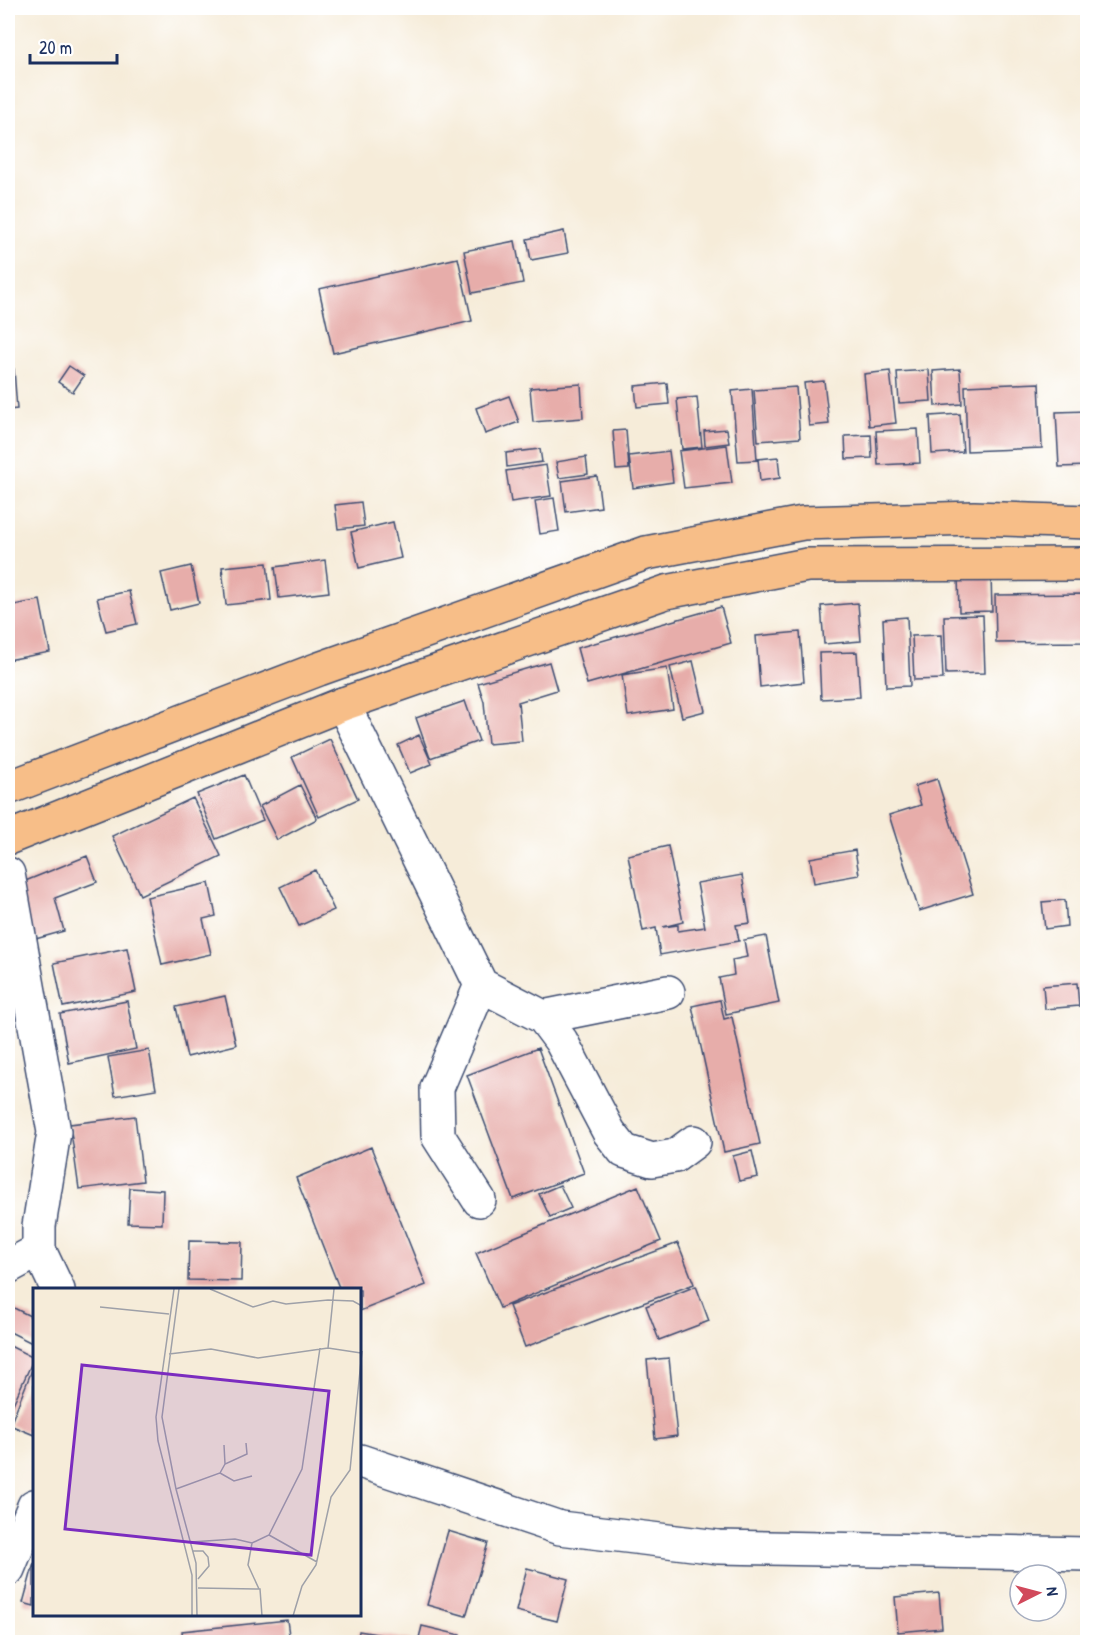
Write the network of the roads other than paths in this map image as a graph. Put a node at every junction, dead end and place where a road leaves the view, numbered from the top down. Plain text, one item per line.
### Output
1 (1088, 522) edge
2 (1088, 564) edge
3 (343, 704) junction
4 (8, 788) edge
5 (8, 838) edge
6 (8, 874) edge
7 (481, 985) junction
8 (668, 992) dead end
9 (543, 1017) junction
10 (694, 1142) dead end
11 (479, 1200) dead end
12 (39, 1250) junction
13 (8, 1268) edge
14 (57, 1288) edge
15 (362, 1462) edge
16 (33, 1508) edge
17 (1088, 1554) edge
18 (8, 1569) edge

1 - 4 main road
2 - 3 main road
3 - 5 main road
3 - 7 street
6 - 12 street
7 - 9 street
7 - 11 street
8 - 9 street
9 - 10 street
12 - 13 street
12 - 14 street
15 - 17 street
16 - 18 street

